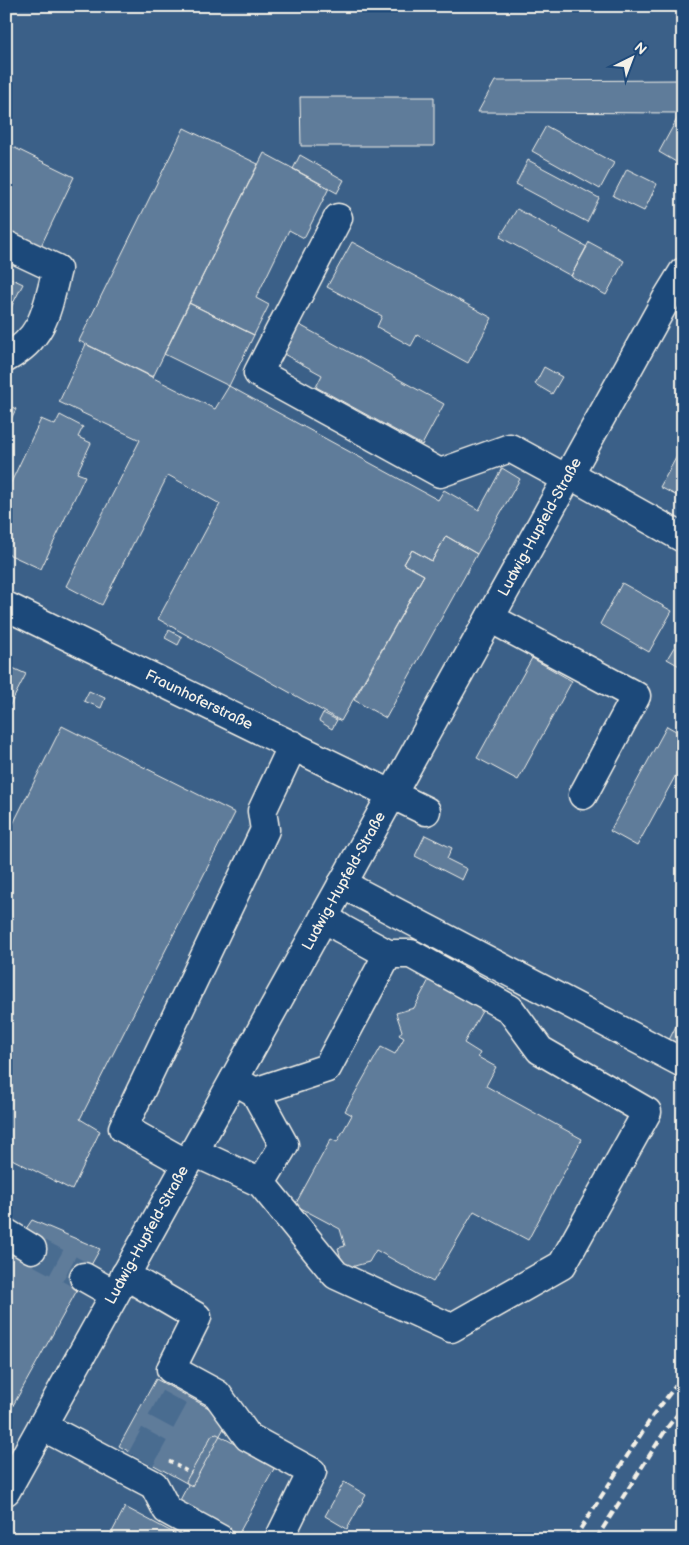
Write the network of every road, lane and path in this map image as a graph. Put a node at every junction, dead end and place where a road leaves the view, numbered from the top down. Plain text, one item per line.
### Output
1 (338, 218) dead end
2 (6, 245) edge
3 (683, 272) edge
4 (6, 358) edge
5 (568, 476) junction
6 (683, 538) edge
7 (6, 606) edge
8 (490, 618) junction
9 (293, 745) junction
10 (393, 793) junction
11 (583, 795) dead end
12 (426, 811) dead end
13 (342, 884) junction
14 (324, 917) junction
15 (388, 954) junction
16 (683, 1063) edge
17 (244, 1086) junction
18 (190, 1158) junction
19 (261, 1183) junction
20 (6, 1233) edge
21 (32, 1249) tunnel mouth
22 (84, 1278) tunnel mouth
23 (120, 1284) junction
24 (42, 1426) junction
25 (6, 1491) edge
26 (220, 1539) edge
27 (279, 1539) edge

1 - 5 main road
2 - 4 main road
3 - 5 main road, Ludwig-Hupfeld-Straße
5 - 6 main road
5 - 8 main road, Ludwig-Hupfeld-Straße
7 - 9 main road, Fraunhoferstraße
8 - 10 main road, Ludwig-Hupfeld-Straße
8 - 11 main road
9 - 10 main road, Fraunhoferstraße
9 - 18 main road
10 - 12 main road, Fraunhoferstraße
10 - 13 main road, Ludwig-Hupfeld-Straße
13 - 14 main road, Ludwig-Hupfeld-Straße
13 - 16 main road
14 - 15 main road
14 - 17 main road, Ludwig-Hupfeld-Straße
15 - 17 main road
15 - 19 main road
17 - 18 main road, Ludwig-Hupfeld-Straße
17 - 19 main road
18 - 19 main road
18 - 23 main road, Ludwig-Hupfeld-Straße
20 - 21 main road
22 - 23 main road
23 - 24 main road, Ludwig-Hupfeld-Straße
23 - 27 main road
24 - 25 main road, Ludwig-Hupfeld-Straße
24 - 26 main road

